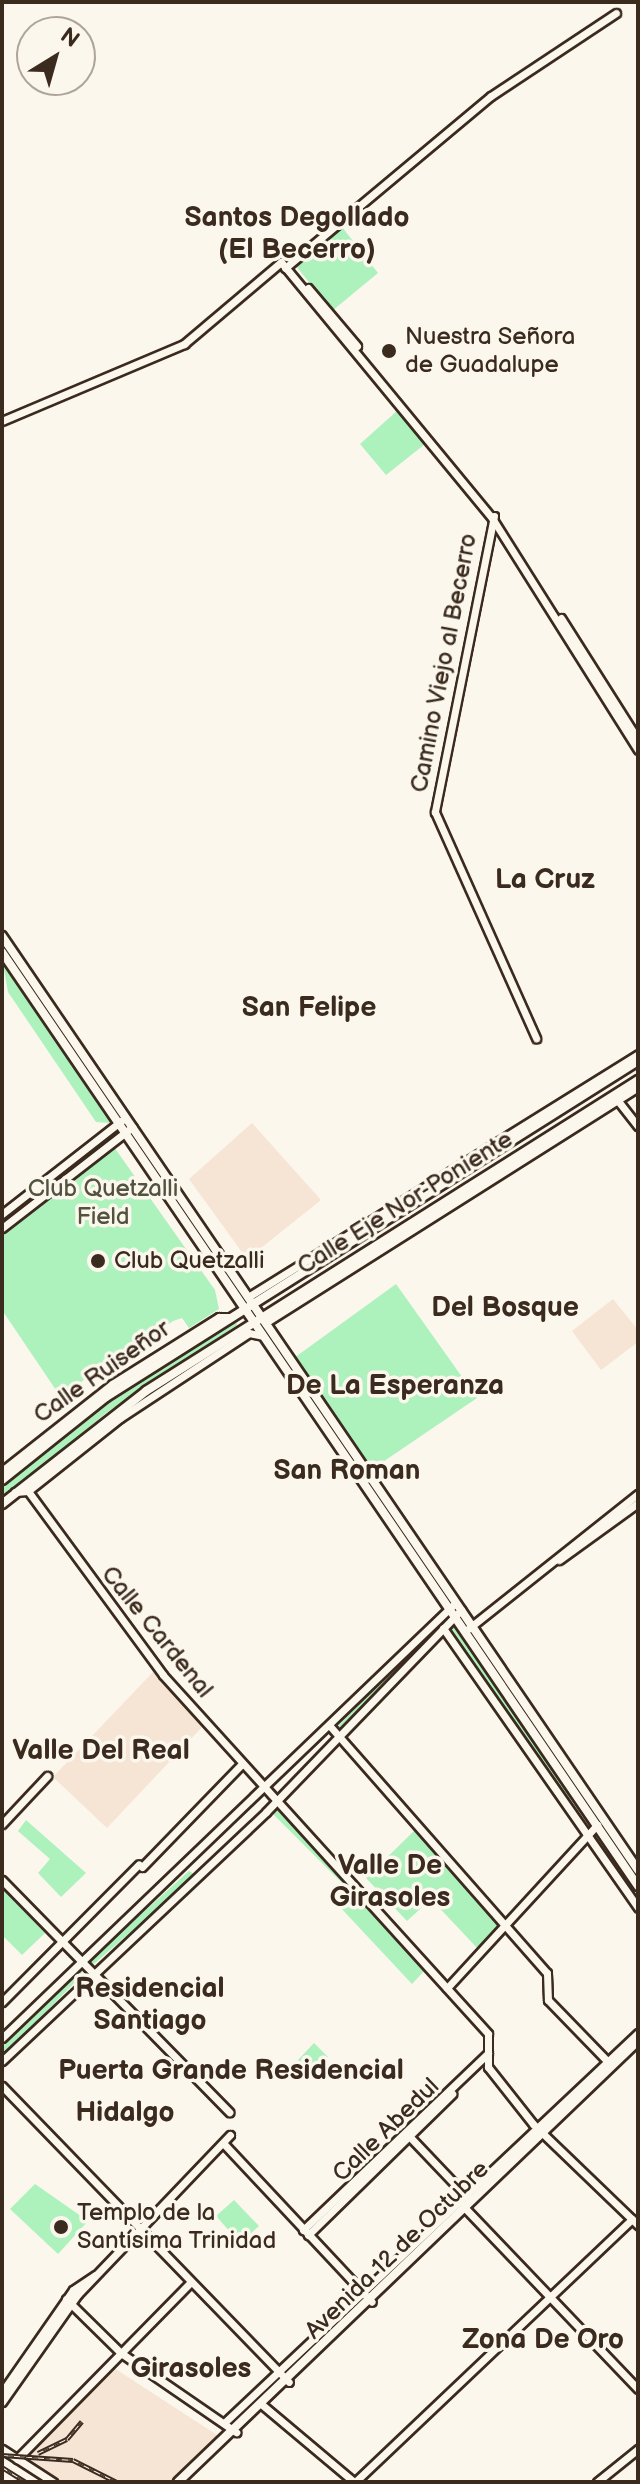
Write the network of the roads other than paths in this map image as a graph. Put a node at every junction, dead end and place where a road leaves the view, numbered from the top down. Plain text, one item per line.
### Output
1 (616, 13) dead end
2 (285, 266) junction
3 (2, 421) edge
4 (494, 516) junction
5 (638, 740) edge
6 (638, 750) edge
7 (2, 936) edge
8 (2, 952) edge
9 (536, 1038) dead end
10 (638, 1054) edge
11 (638, 1061) edge
12 (638, 1080) edge
13 (638, 1087) edge
14 (616, 1098) junction
15 (122, 1120) junction
16 (638, 1126) edge
17 (128, 1130) junction
18 (2, 1214) edge
19 (2, 1228) edge
20 (248, 1303) junction
21 (230, 1317) junction
22 (260, 1320) junction
23 (263, 1336) junction
24 (2, 1471) edge
25 (2, 1480) edge
26 (28, 1491) junction
27 (15, 1492) junction
28 (638, 1494) edge
29 (638, 1503) edge
30 (2, 1504) edge
31 (559, 1560) junction
32 (455, 1609) junction
33 (443, 1628) junction
34 (469, 1629) junction
35 (329, 1725) junction
36 (339, 1736) junction
37 (241, 1765) junction
38 (47, 1776) dead end
39 (264, 1792) junction
40 (275, 1803) junction
41 (2, 1824) edge
42 (597, 1825) junction
43 (588, 1835) junction
44 (638, 1870) edge
45 (2, 1880) edge
46 (638, 1886) edge
47 (638, 1908) edge
48 (506, 1925) junction
49 (62, 1943) junction
50 (80, 1962) junction
51 (91, 1972) junction
52 (448, 1987) junction
53 (2, 2002) edge
54 (638, 2033) edge
55 (2, 2038) edge
56 (638, 2041) edge
57 (638, 2048) edge
58 (490, 2054) junction
59 (2, 2061) edge
60 (608, 2062) junction
61 (2, 2086) edge
62 (229, 2112) dead end
63 (542, 2130) junction
64 (230, 2135) dead end
65 (409, 2136) junction
66 (224, 2144) junction
67 (465, 2204) junction
68 (635, 2222) edge
69 (144, 2227) junction
70 (305, 2233) junction
71 (190, 2283) junction
72 (550, 2297) junction
73 (369, 2299) junction
74 (68, 2301) junction
75 (121, 2353) junction
76 (285, 2377) junction
77 (638, 2389) edge
78 (2, 2392) edge
79 (2, 2402) edge
80 (262, 2405) junction
81 (231, 2428) junction
82 (2, 2449) edge
83 (638, 2449) edge
84 (17, 2459) junction
85 (53, 2482) edge
86 (178, 2482) edge
87 (185, 2482) edge
88 (354, 2482) edge
89 (597, 2482) edge

1 - 2 street
2 - 3 street
2 - 4 street
4 - 5 street
4 - 6 street
4 - 9 street, Camino Viejo al Becerro
7 - 15 main road
8 - 15 main road
10 - 20 street
11 - 20 main road, Calle Eje Nor-Poniente
12 - 14 main road, Calle Eje Nor-Poniente
13 - 14 street
14 - 16 street
14 - 22 main road, Calle Eje Nor-Poniente
15 - 17 main road
15 - 18 street
17 - 19 street
17 - 20 main road
20 - 21 main road, Calle Eje Nor-Poniente
20 - 22 main road
21 - 24 street, Calle Ruiseñor
21 - 25 main road, Calle Eje Nor-Poniente
22 - 23 main road
22 - 27 main road, Calle Eje Nor-Poniente
22 - 32 main road
23 - 26 street
23 - 32 main road
26 - 27 street
26 - 37 street, Calle Cardenal
27 - 30 main road, Calle Eje Nor-Poniente
28 - 31 street
29 - 31 street
31 - 34 street
32 - 33 street
32 - 34 main road
32 - 35 street
33 - 36 street
33 - 43 street
34 - 42 main road
34 - 44 main road
35 - 36 street
35 - 39 street
36 - 40 street
36 - 48 street
37 - 39 street, Calle Cardenal
37 - 49 street
38 - 41 street
39 - 40 street, Calle Cardenal
39 - 50 street
40 - 51 street
40 - 52 street, Calle Cardenal
42 - 43 street
42 - 46 main road
43 - 47 street
43 - 48 street
45 - 49 street
48 - 52 street
48 - 60 street
49 - 50 street
49 - 53 street
50 - 51 street
50 - 55 street
51 - 59 street
51 - 62 street
52 - 58 street, Calle Cardenal
54 - 60 street
56 - 63 main road
57 - 63 main road, Avenida 12 de Octubre
58 - 63 street, Calle Cardenal
58 - 65 street, Calle Abedul
58 - 70 street, Calle Abedul
60 - 63 street
61 - 69 street
63 - 67 main road, Avenida 12 de Octubre
63 - 68 street, Calle Cardenal
64 - 66 street
65 - 67 street
65 - 70 street, Calle Abedul
66 - 69 street
66 - 70 street
67 - 72 street
67 - 73 main road, Avenida 12 de Octubre
68 - 72 street
69 - 71 street
69 - 74 street
70 - 73 street
71 - 75 street
71 - 76 street
72 - 77 street
72 - 88 street
73 - 76 main road, Avenida 12 de Octubre
74 - 75 street
74 - 78 street
74 - 79 street
75 - 81 street
75 - 84 street
76 - 80 main road, Avenida 12 de Octubre
76 - 81 street
80 - 81 main road, Avenida 12 de Octubre
80 - 88 street
81 - 86 main road, Avenida 12 de Octubre
81 - 87 main road, Avenida 12 de Octubre
82 - 84 street
83 - 89 street
84 - 85 street

